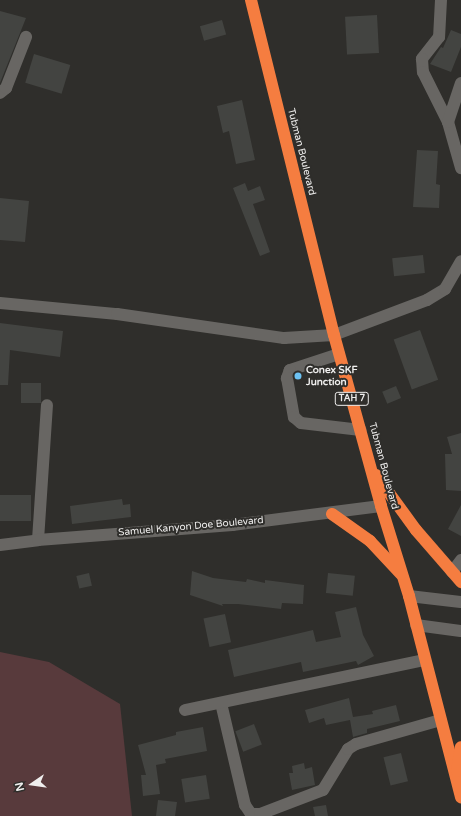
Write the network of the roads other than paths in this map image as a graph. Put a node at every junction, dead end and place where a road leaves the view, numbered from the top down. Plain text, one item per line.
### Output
1 (251, 0) edge
2 (441, 0) edge
3 (26, 37) dead end
4 (461, 83) edge
5 (0, 93) edge
6 (448, 122) junction
7 (461, 168) edge
8 (461, 261) edge
9 (0, 303) edge
10 (334, 335) junction
11 (339, 354) junction
12 (47, 405) dead end
13 (361, 430) junction
14 (371, 467) junction
15 (381, 506) junction
16 (332, 514) junction
17 (38, 540) junction
18 (0, 545) edge
19 (461, 560) edge
20 (452, 572) junction
21 (404, 577) junction
22 (461, 582) edge
23 (409, 596) junction
24 (461, 602) edge
25 (416, 625) junction
26 (461, 631) edge
27 (424, 660) junction
28 (221, 703) junction
29 (185, 710) dead end
30 (441, 720) junction
31 (461, 746) edge
32 (456, 776) junction
33 (461, 797) edge

1 - 10 highway, Tubman Boulevard / TAH 7
2 - 6 street
3 - 5 street
4 - 6 street
6 - 7 street
8 - 10 street
9 - 10 street
10 - 11 highway, Tubman Boulevard / TAH 7
11 - 13 highway, Tubman Boulevard / TAH 7
11 - 13 street
12 - 17 street
13 - 14 highway, Tubman Boulevard / TAH 7
14 - 15 highway, Tubman Boulevard / TAH 7
14 - 20 highway
15 - 16 street, Samuel Kanyon Doe Boulevard
15 - 21 highway, Tubman Boulevard / TAH 7
16 - 17 street, Samuel Kanyon Doe Boulevard
16 - 21 highway
17 - 18 street, Samuel Kanyon Doe Boulevard
19 - 20 street
20 - 22 highway
21 - 23 highway, Tubman Boulevard / TAH 7
23 - 24 street
23 - 25 highway, Tubman Boulevard / TAH 7
25 - 26 street
25 - 27 highway, Tubman Boulevard / TAH 7
27 - 28 street
27 - 30 highway, Tubman Boulevard / TAH 7
28 - 29 street
28 - 30 street
30 - 32 highway, Tubman Boulevard / TAH 7
31 - 32 highway
32 - 33 highway, Tubman Boulevard / TAH 7

